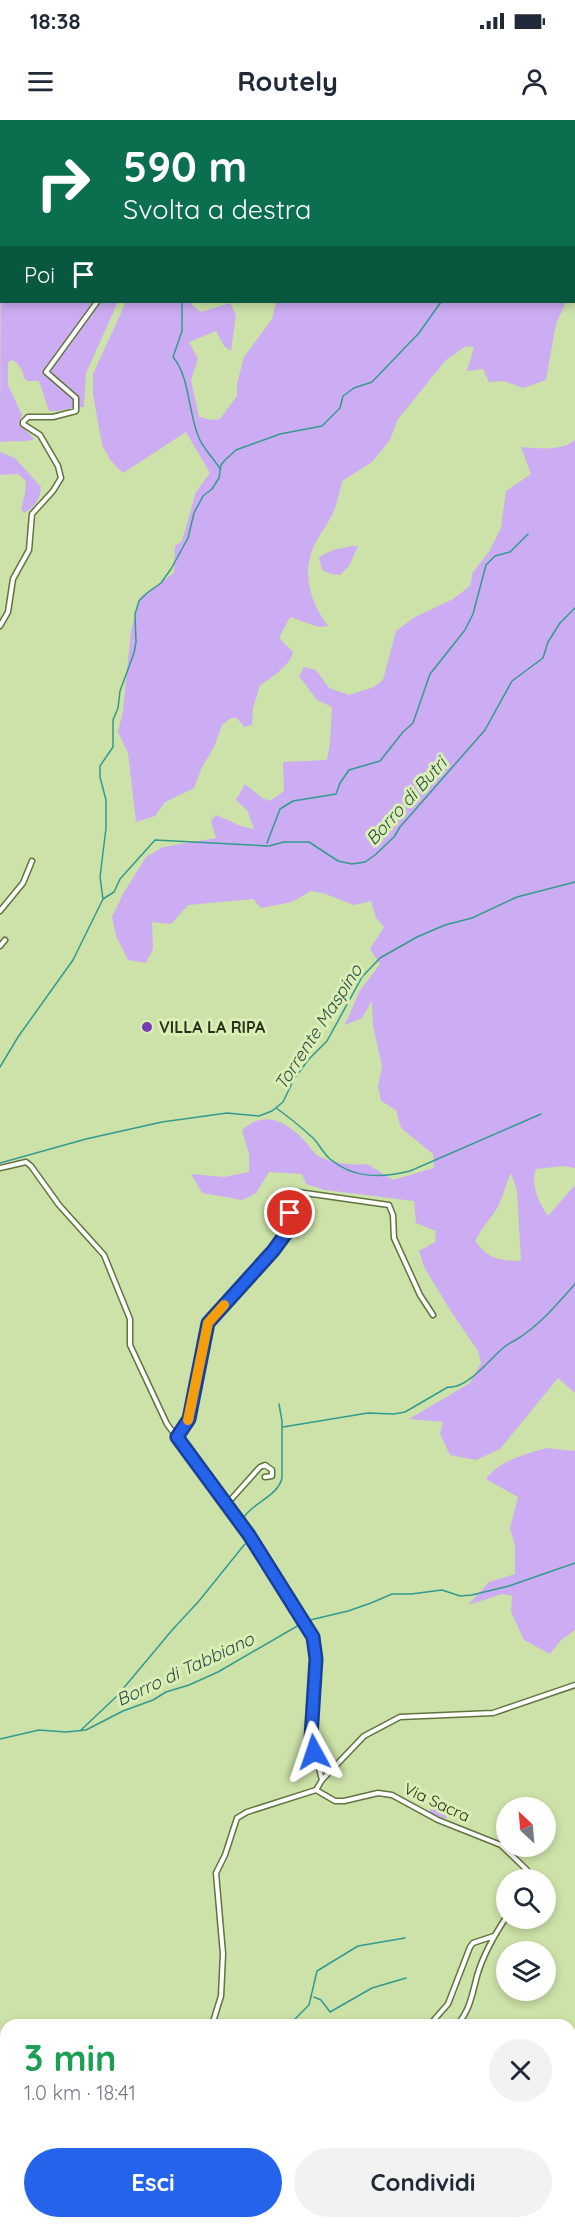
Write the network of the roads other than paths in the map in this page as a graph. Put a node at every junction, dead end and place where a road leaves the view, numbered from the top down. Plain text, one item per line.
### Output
1 (96, 303) edge
2 (0, 626) edge
3 (32, 861) dead end
4 (0, 911) edge
5 (4, 940) dead end
6 (0, 946) edge
7 (0, 1168) edge
8 (433, 1315) dead end
9 (177, 1437) junction
10 (265, 1477) dead end
11 (226, 1505) junction
12 (575, 1685) edge
13 (322, 1780) junction
14 (316, 1790) junction
15 (526, 1869) edge
16 (498, 1929) edge
17 (494, 1935) junction
18 (214, 2019) edge
19 (435, 2019) edge
20 (462, 2019) edge

1 - 2 street
3 - 4 street
5 - 6 street
7 - 9 street
8 - 9 street
9 - 11 street
10 - 11 street
11 - 13 street
12 - 13 street
13 - 14 street
14 - 15 street, Via Sacra
14 - 18 street
16 - 17 street
17 - 19 street
17 - 20 street

